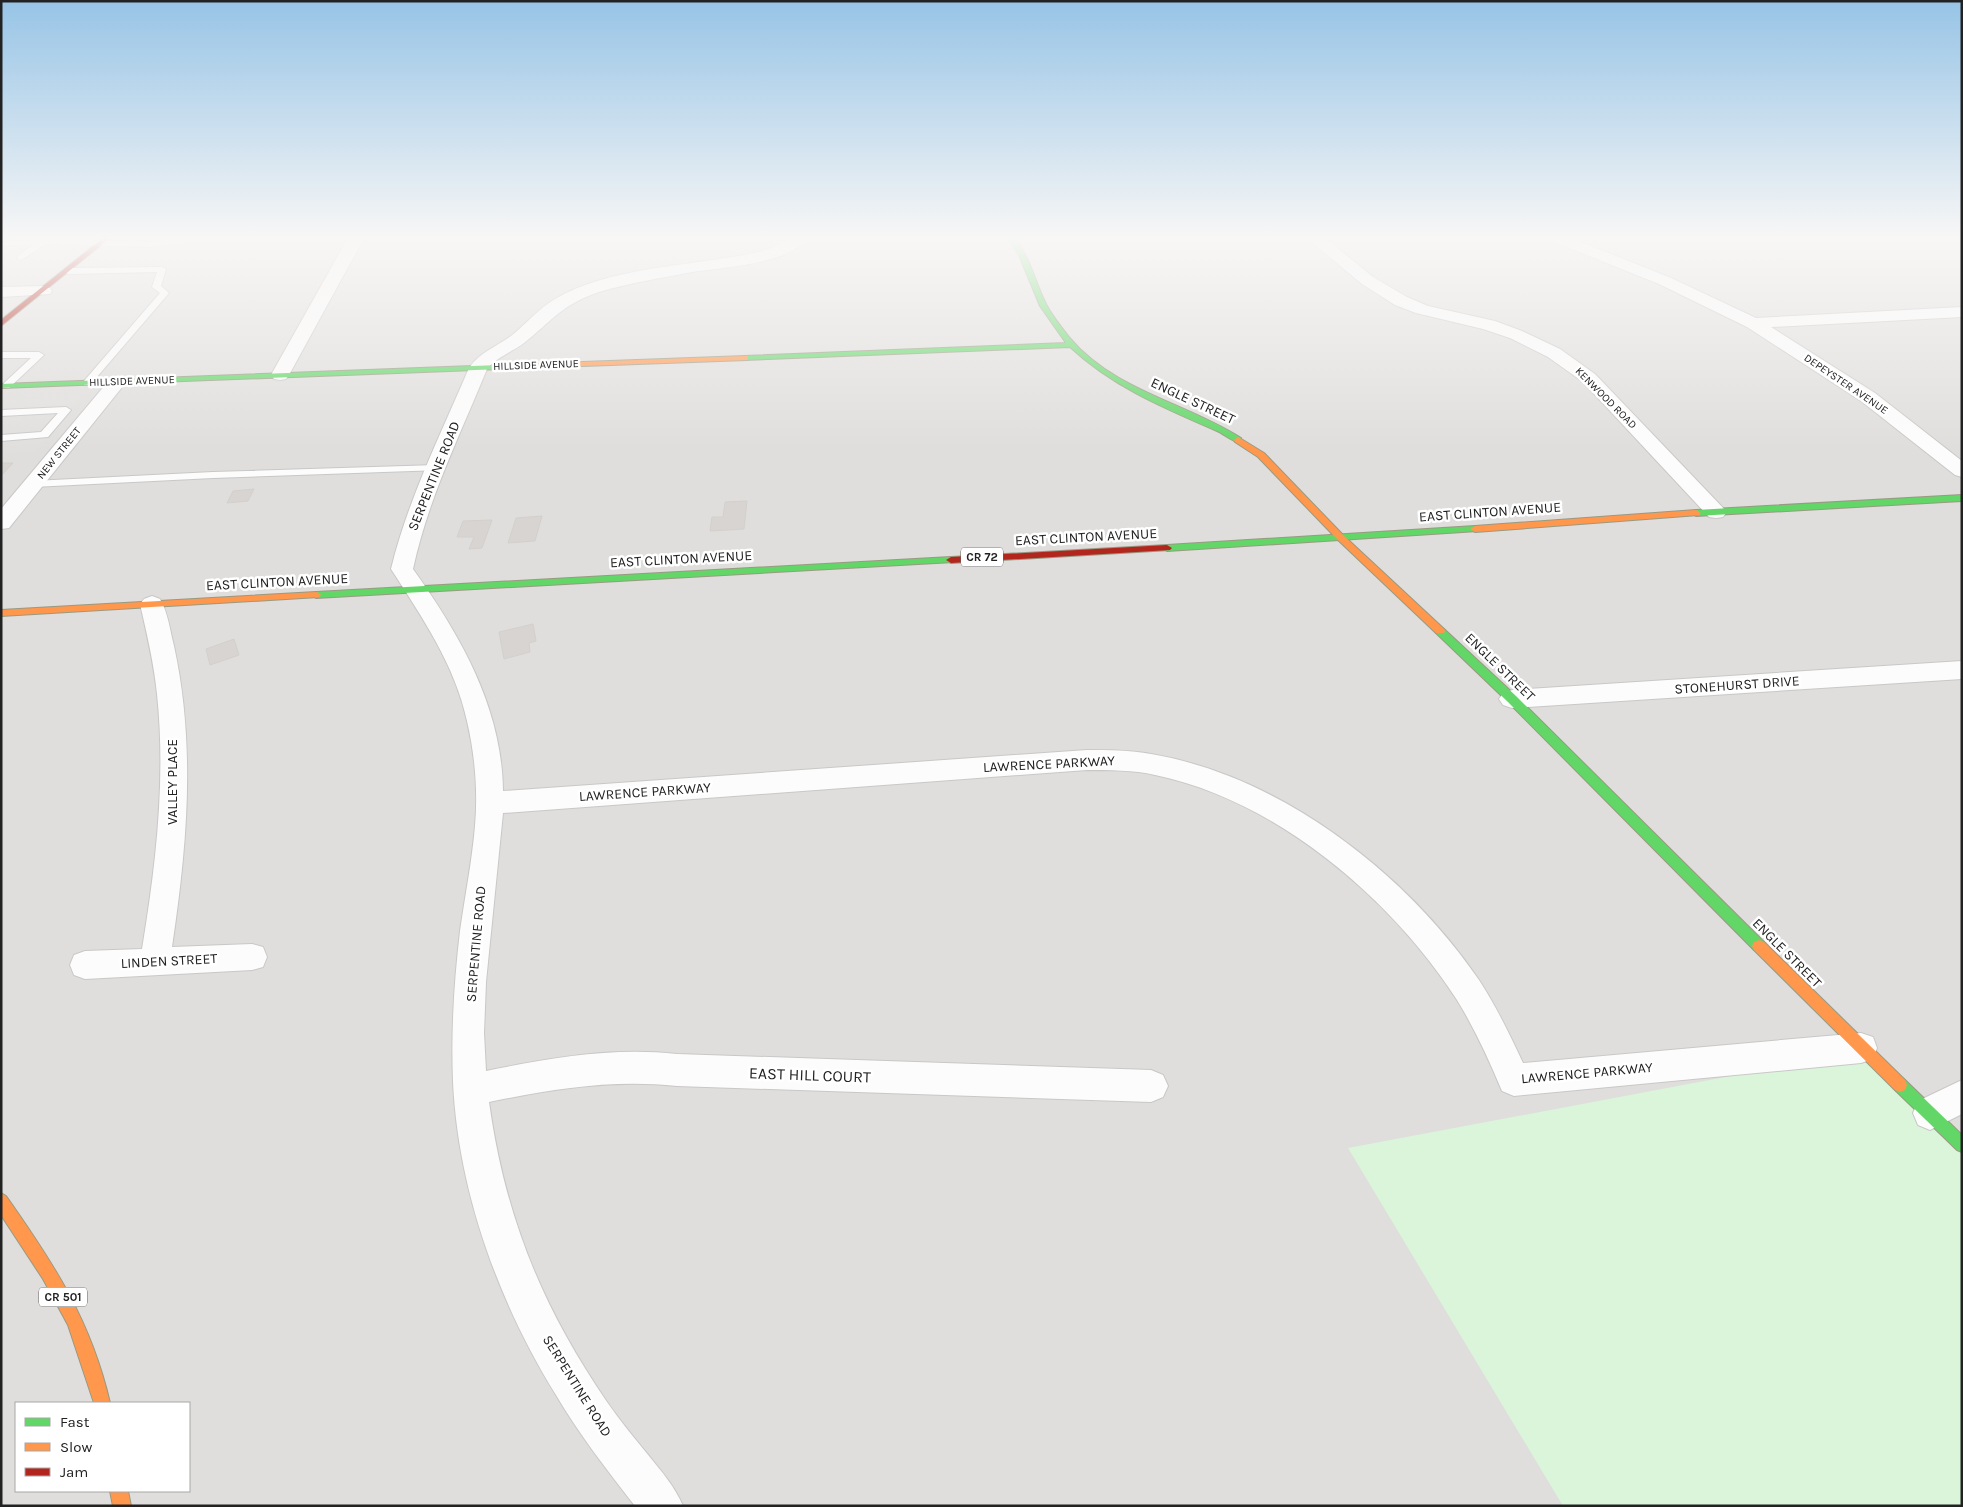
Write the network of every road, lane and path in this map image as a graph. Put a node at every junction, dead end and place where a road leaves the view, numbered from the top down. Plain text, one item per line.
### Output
1 (21, 308) edge
2 (152, 308) edge
3 (317, 308) edge
4 (551, 308) edge
5 (1046, 308) edge
6 (1422, 308) edge
7 (1722, 308) edge
8 (1962, 312) edge
9 (1753, 323) junction
10 (1, 324) edge
11 (1072, 345) junction
12 (1, 355) edge
13 (478, 368) junction
14 (18, 369) junction
15 (8, 373) dead end
16 (280, 375) junction
17 (117, 382) junction
18 (87, 383) junction
19 (3, 386) edge
20 (1, 413) edge
21 (1, 438) edge
22 (438, 468) junction
23 (1962, 471) edge
24 (33, 484) junction
25 (1962, 498) edge
26 (1716, 512) junction
27 (1, 523) edge
28 (1340, 538) junction
29 (416, 589) junction
30 (152, 604) junction
31 (3, 616) edge
32 (1962, 670) edge
33 (1512, 699) junction
34 (490, 803) junction
35 (252, 957) dead end
36 (155, 961) junction
37 (85, 965) dead end
38 (1861, 1048) junction
39 (1151, 1086) dead end
40 (471, 1090) junction
41 (1962, 1096) edge
42 (1930, 1113) junction
43 (1962, 1145) edge
44 (1, 1201) edge
45 (102, 1402) edge
46 (119, 1492) edge
47 (122, 1506) edge
48 (662, 1506) edge

1 - 10 street
2 - 18 lane
3 - 16 street
4 - 13 street
5 - 11 street, ENGLE STREET
6 - 26 street, KENWOOD ROAD
7 - 9 street, DEPEYSTER AVENUE
8 - 9 street
9 - 23 street, DEPEYSTER AVENUE
11 - 13 street, HILLSIDE AVENUE
11 - 28 street, ENGLE STREET
12 - 14 lane
13 - 16 street, HILLSIDE AVENUE
13 - 22 street, SERPENTINE ROAD
14 - 15 lane
14 - 19 lane
16 - 17 street, HILLSIDE AVENUE
17 - 18 street, HILLSIDE AVENUE
17 - 24 street, NEW STREET
18 - 19 street, HILLSIDE AVENUE
20 - 21 lane
22 - 24 lane
22 - 29 street, SERPENTINE ROAD
24 - 27 street, NEW STREET
25 - 26 street, EAST CLINTON AVENUE / CR 72
26 - 28 street, EAST CLINTON AVENUE / CR 72
28 - 29 street, EAST CLINTON AVENUE / CR 72
28 - 33 street, ENGLE STREET
29 - 30 street, EAST CLINTON AVENUE / CR 72
29 - 34 street, SERPENTINE ROAD
30 - 31 street, EAST CLINTON AVENUE / CR 72
30 - 36 street, VALLEY PLACE
32 - 33 street, STONEHURST DRIVE
33 - 38 street, ENGLE STREET
34 - 38 street, LAWRENCE PARKWAY
34 - 40 street, SERPENTINE ROAD
35 - 36 street, LINDEN STREET
36 - 37 street, LINDEN STREET
38 - 42 street, ENGLE STREET
39 - 40 street, EAST HILL COURT
40 - 48 street, SERPENTINE ROAD
41 - 42 street
42 - 43 street, ENGLE STREET
44 - 45 street, CR 501
46 - 47 street

